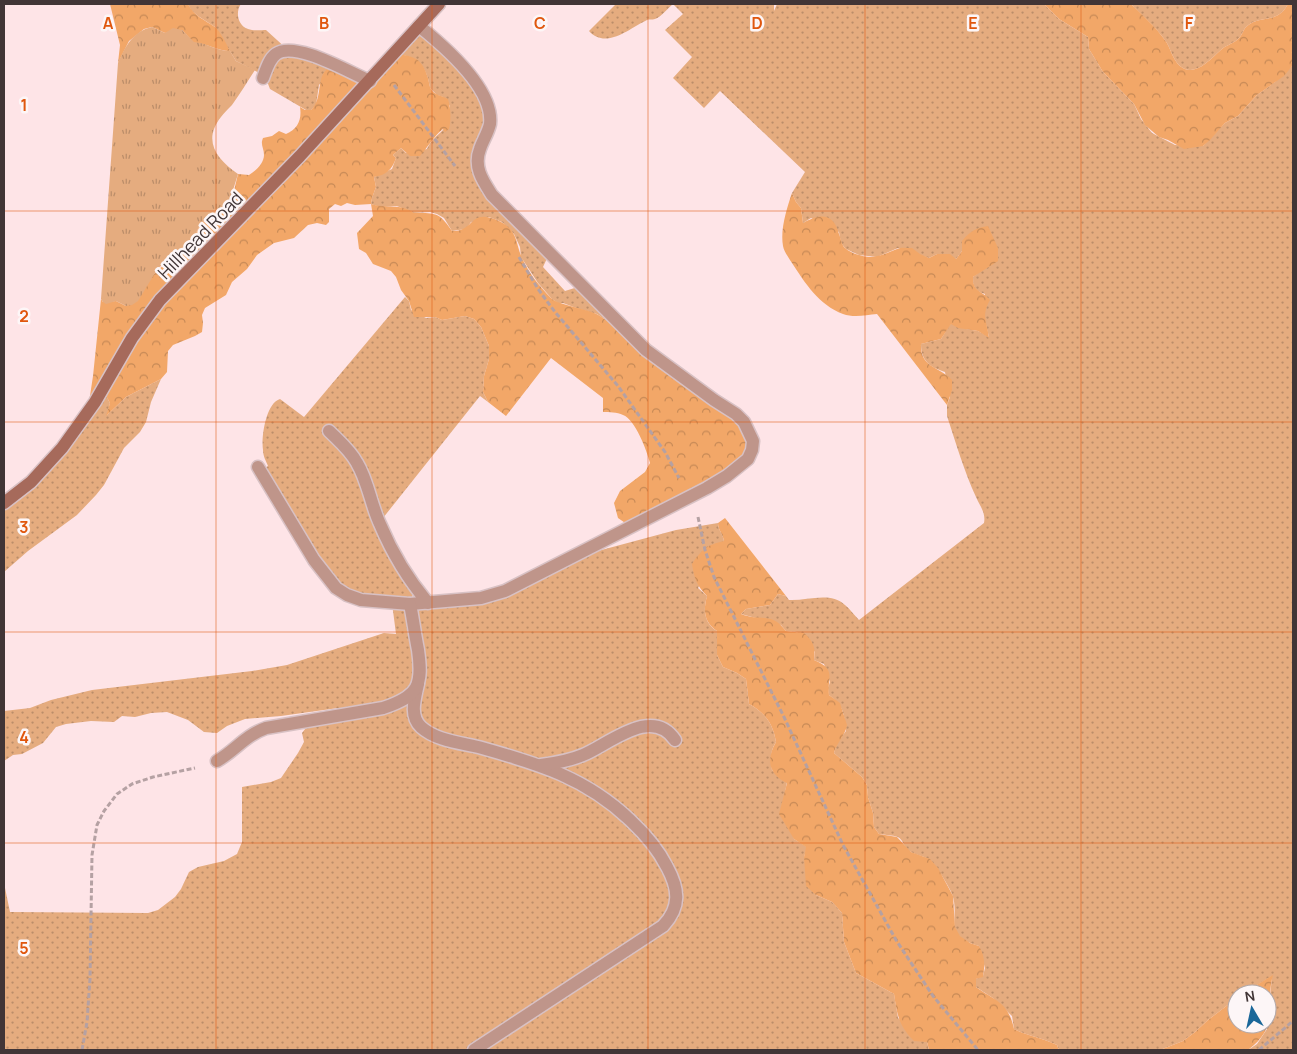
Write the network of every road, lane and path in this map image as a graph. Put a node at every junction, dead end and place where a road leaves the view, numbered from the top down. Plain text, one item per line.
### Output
1 (438, 4) edge
2 (419, 26) junction
3 (380, 70) junction
4 (263, 78) dead end
5 (370, 81) junction
6 (460, 173) dead end
7 (515, 249) dead end
8 (329, 431) dead end
9 (258, 467) dead end
10 (689, 497) junction
11 (4, 504) edge
12 (428, 603) junction
13 (410, 604) junction
14 (418, 684) junction
15 (675, 740) dead end
16 (217, 761) joint
17 (539, 765) junction
18 (1293, 1021) edge
19 (82, 1050) edge
20 (474, 1050) edge
21 (978, 1050) edge
22 (1259, 1050) edge

1 - 2 street, Hillhead Road
2 - 3 street, Hillhead Road
2 - 10 lane
3 - 5 street, Hillhead Road
3 - 6 path
4 - 5 lane
5 - 11 street, Hillhead Road
7 - 10 path
8 - 12 lane
9 - 13 lane
10 - 12 lane
10 - 21 path
12 - 13 lane
13 - 14 lane
14 - 16 lane
14 - 17 lane
15 - 17 lane
16 - 19 path
17 - 20 lane
18 - 22 path

